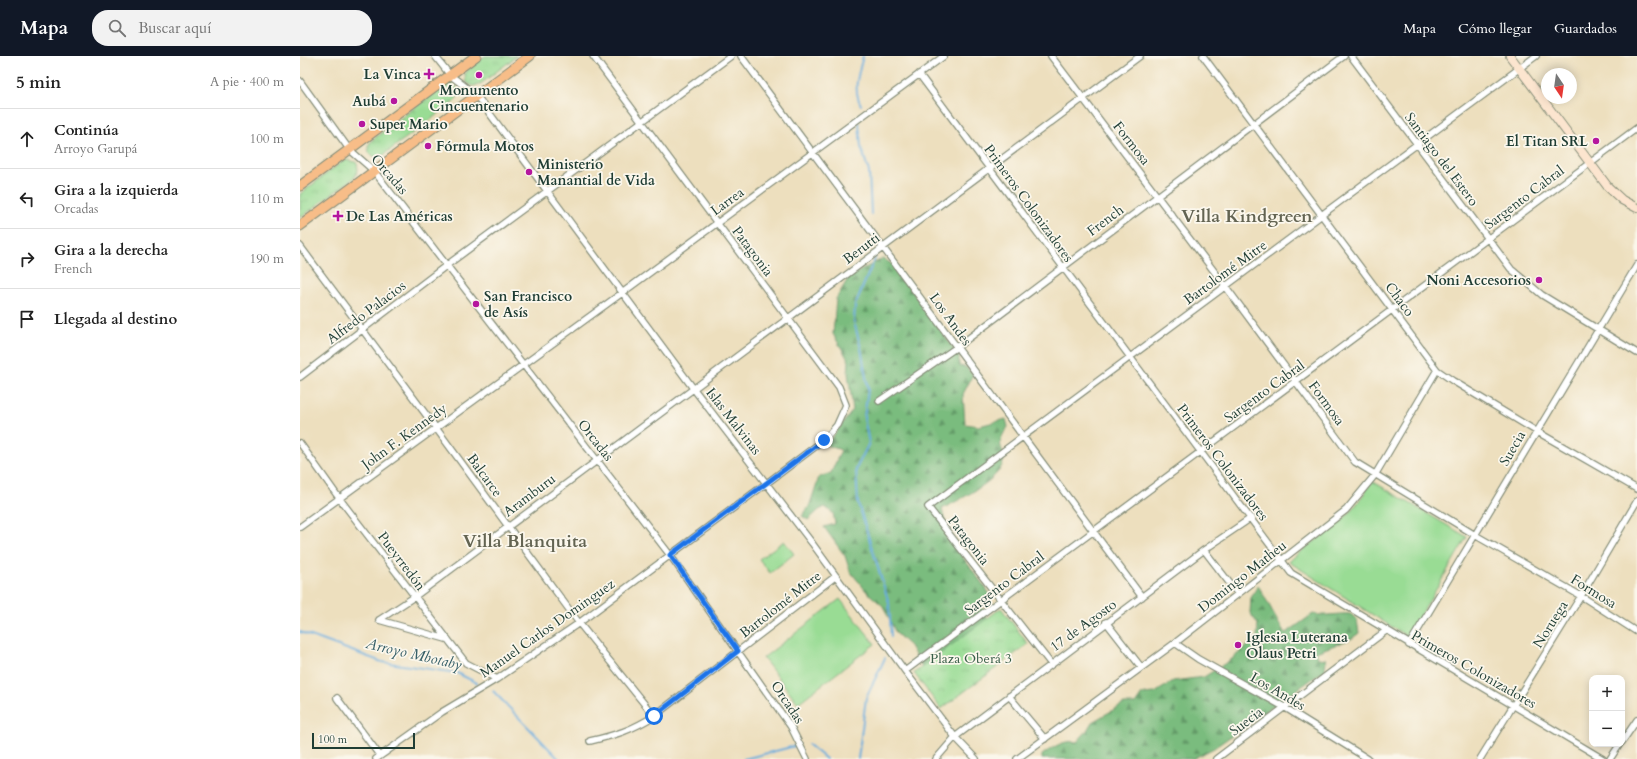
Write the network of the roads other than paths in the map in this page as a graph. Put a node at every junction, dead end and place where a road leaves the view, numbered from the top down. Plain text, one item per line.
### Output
1 (435, 56) edge
2 (476, 56) edge
3 (530, 56) edge
4 (593, 56) edge
5 (731, 56) edge
6 (741, 56) edge
7 (944, 56) edge
8 (1051, 56) edge
9 (1140, 56) edge
10 (1203, 56) edge
11 (1344, 56) edge
12 (1350, 56) edge
13 (1510, 56) edge
14 (1536, 56) edge
15 (1519, 68) junction
16 (919, 74) junction
17 (450, 75) junction
18 (300, 81) edge
19 (476, 95) junction
20 (1082, 99) junction
21 (642, 122) junction
22 (1254, 123) junction
23 (1637, 128) edge
24 (1417, 144) junction
25 (350, 149) junction
26 (812, 153) junction
27 (1590, 163) junction
28 (989, 168) junction
29 (374, 171) junction
30 (300, 186) edge
31 (547, 192) junction
32 (1158, 196) junction
33 (1637, 208) edge
34 (1323, 215) junction
35 (717, 223) junction
36 (300, 226) edge
37 (1487, 239) junction
38 (300, 246) edge
39 (883, 246) junction
40 (447, 265) junction
41 (1637, 265) edge
42 (1062, 268) junction
43 (1226, 286) junction
44 (622, 293) junction
45 (1393, 309) junction
46 (787, 318) junction
47 (363, 330) junction
48 (1598, 330) junction
49 (957, 347) junction
50 (1637, 353) edge
51 (1130, 358) junction
52 (523, 364) junction
53 (1437, 370) junction
54 (300, 377) edge
55 (1297, 382) junction
56 (692, 388) junction
57 (879, 401) dead end
58 (436, 428) junction
59 (1536, 431) junction
60 (1023, 437) junction
61 (300, 443) edge
62 (1201, 452) junction
63 (596, 459) junction
64 (1375, 475) junction
65 (767, 483) junction
66 (1637, 489) edge
67 (339, 498) junction
68 (1637, 501) edge
69 (928, 507) joint
70 (1251, 518) junction
71 (507, 526) junction
72 (300, 527) edge
73 (1093, 532) junction
74 (1475, 535) junction
75 (1204, 550) junction
76 (670, 555) junction
77 (1281, 561) junction
78 (836, 576) junction
79 (1238, 594) junction
80 (1581, 596) junction
81 (414, 597) junction
82 (1142, 597) junction
83 (1001, 600) junction
84 (1106, 622) junction
85 (579, 623) junction
86 (1387, 630) junction
87 (1637, 632) edge
88 (447, 639) junction
89 (1175, 643) junction
90 (1409, 645) junction
91 (738, 651) junction
92 (1051, 664) junction
93 (1141, 667) junction
94 (905, 672) junction
95 (497, 679) junction
96 (1009, 696) junction
97 (337, 698) dead end
98 (1513, 705) junction
99 (1284, 708) junction
100 (654, 716) junction
101 (1637, 720) edge
102 (955, 736) junction
103 (1625, 737) edge
104 (1045, 739) junction
105 (590, 741) dead end
106 (1618, 747) edge
107 (378, 758) edge
108 (807, 759) edge
109 (936, 759) edge
110 (976, 759) edge
111 (1017, 759) edge
112 (1216, 759) edge
113 (1368, 759) edge
114 (1480, 759) edge
115 (1603, 759) edge
116 (1610, 759) edge

1 - 17 street, Islas Malvinas
2 - 17 main road
3 - 19 main road
4 - 21 street, Patagonia
5 - 21 street, Alfredo Palacios
6 - 26 street, Los Andes
7 - 16 street, Larrea
8 - 20 street, Formosa
9 - 20 street, Berutti
10 - 22 street, Chaco
11 - 22 street, French
12 - 24 street, Santiago del Estero
13 - 15 main road
14 - 15 street, Bartolomé Mitre
15 - 24 street, Bartolomé Mitre
15 - 27 main road
16 - 26 street, Larrea
16 - 28 street, Primeros Colonizadores
17 - 19 street, Islas Malvinas
17 - 25 main road
18 - 25 street, Orcadas
19 - 29 main road
19 - 31 street, Islas Malvinas
20 - 28 street, Berutti
20 - 32 street, Formosa
21 - 31 street, Alfredo Palacios
21 - 35 street, Patagonia
22 - 32 street, French
22 - 34 street, Chaco
23 - 27 street, Sargento Cabral
24 - 34 street, Bartolomé Mitre
24 - 37 street, Santiago del Estero
25 - 29 street, Orcadas
25 - 30 main road
26 - 35 street, Larrea
26 - 39 street, Los Andes
27 - 33 main road
27 - 37 street, Sargento Cabral
28 - 39 street, Berutti
28 - 42 street, Primeros Colonizadores
29 - 36 main road
29 - 40 street, Orcadas
31 - 40 street, Alfredo Palacios
31 - 44 street, Islas Malvinas
32 - 42 street, French
32 - 43 street, Formosa
34 - 43 street, Bartolomé Mitre
34 - 45 street, Chaco
35 - 44 street, Larrea
35 - 46 street, Patagonia
37 - 45 street, Sargento Cabral
37 - 48 street, Santiago del Estero
38 - 47 street, Balcarce
39 - 46 street, Berutti
39 - 49 street, Los Andes
40 - 47 street, Alfredo Palacios
40 - 52 street, Orcadas
41 - 48 street, Suecia
42 - 49 street, French
42 - 51 street, Primeros Colonizadores
43 - 51 street, Bartolomé Mitre
43 - 55 street, Formosa
44 - 52 street, Larrea
44 - 56 street, Islas Malvinas
45 - 53 street, Chaco
45 - 55 street, Sargento Cabral
46 - 56 street, Berutti
46 - 65 street, Patagonia
47 - 54 street, Alfredo Palacios
47 - 58 street, Balcarce
48 - 50 street, Santiago del Estero
48 - 59 street, Suecia
49 - 57 street, French
49 - 60 street, Los Andes
51 - 60 street, Bartolomé Mitre
51 - 62 street, Primeros Colonizadores
52 - 58 street, John F. Kennedy
52 - 63 street, Orcadas
53 - 59 street, Chaco
53 - 64 street, Domingo Matheu
55 - 62 street, Sargento Cabral
55 - 64 street, Formosa
56 - 63 street, Berutti
56 - 65 street, Islas Malvinas
58 - 67 street, John F. Kennedy
58 - 71 street, Balcarce
59 - 66 street, Chaco
59 - 74 street, Suecia
60 - 69 street, Bartolomé Mitre
60 - 73 street, Los Andes
61 - 67 street, Pueyrredón
62 - 70 street, Primeros Colonizadores
62 - 73 street, Sargento Cabral
63 - 71 street, Aramburu
63 - 76 street, Orcadas
64 - 74 street, Formosa
64 - 77 street, Domingo Matheu
65 - 76 street
65 - 78 street, Islas Malvinas
67 - 72 street, John F. Kennedy
67 - 81 street, Pueyrredón
68 - 80 street, Noruega
69 - 83 street, Patagonia
70 - 75 street, 17 de Agosto
70 - 77 street, Primeros Colonizadores
71 - 81 street, Aramburu
71 - 85 street, Balcarce
73 - 82 street, Los Andes
73 - 83 street, Sargento Cabral
74 - 80 street, Formosa
74 - 90 street, Suecia
75 - 79 street
75 - 82 street, 17 de Agosto
76 - 85 street, Manuel Carlos Dominguez
76 - 91 street, Orcadas
77 - 79 street, Domingo Matheu
77 - 86 street, Primeros Colonizadores
78 - 91 street, Bartolomé Mitre
78 - 94 street, Islas Malvinas
79 - 89 street, Domingo Matheu
80 - 87 street, Formosa
80 - 98 street, Noruega
81 - 88 street, Pueyrredón
81 - 88 street, Aramburu
82 - 84 street, 17 de Agosto
83 - 92 street, Patagonia
83 - 94 street, Sargento Cabral
84 - 92 street, 17 de Agosto
84 - 93 street
85 - 95 street, Manuel Carlos Dominguez
85 - 100 street, Balcarce
86 - 90 street, Primeros Colonizadores
86 - 99 street, Suecia
88 - 95 street, Pueyrredón
89 - 93 street, Domingo Matheu
89 - 99 street, Los Andes
90 - 98 street, Primeros Colonizadores
91 - 100 street, Bartolomé Mitre
91 - 108 street, Orcadas
92 - 96 street, 17 de Agosto
93 - 104 street, Domingo Matheu
94 - 102 street, Islas Malvinas
95 - 107 street, Manuel Carlos Dominguez
96 - 102 street, 17 de Agosto
96 - 104 street
97 - 107 street
98 - 114 street, Noruega
98 - 115 street, Primeros Colonizadores
99 - 112 street, Suecia
99 - 113 street, Los Andes
100 - 105 street, Bartolomé Mitre
101 - 103 street
102 - 109 street, 17 de Agosto
102 - 110 street, Islas Malvinas
104 - 111 street, Domingo Matheu
106 - 116 street

